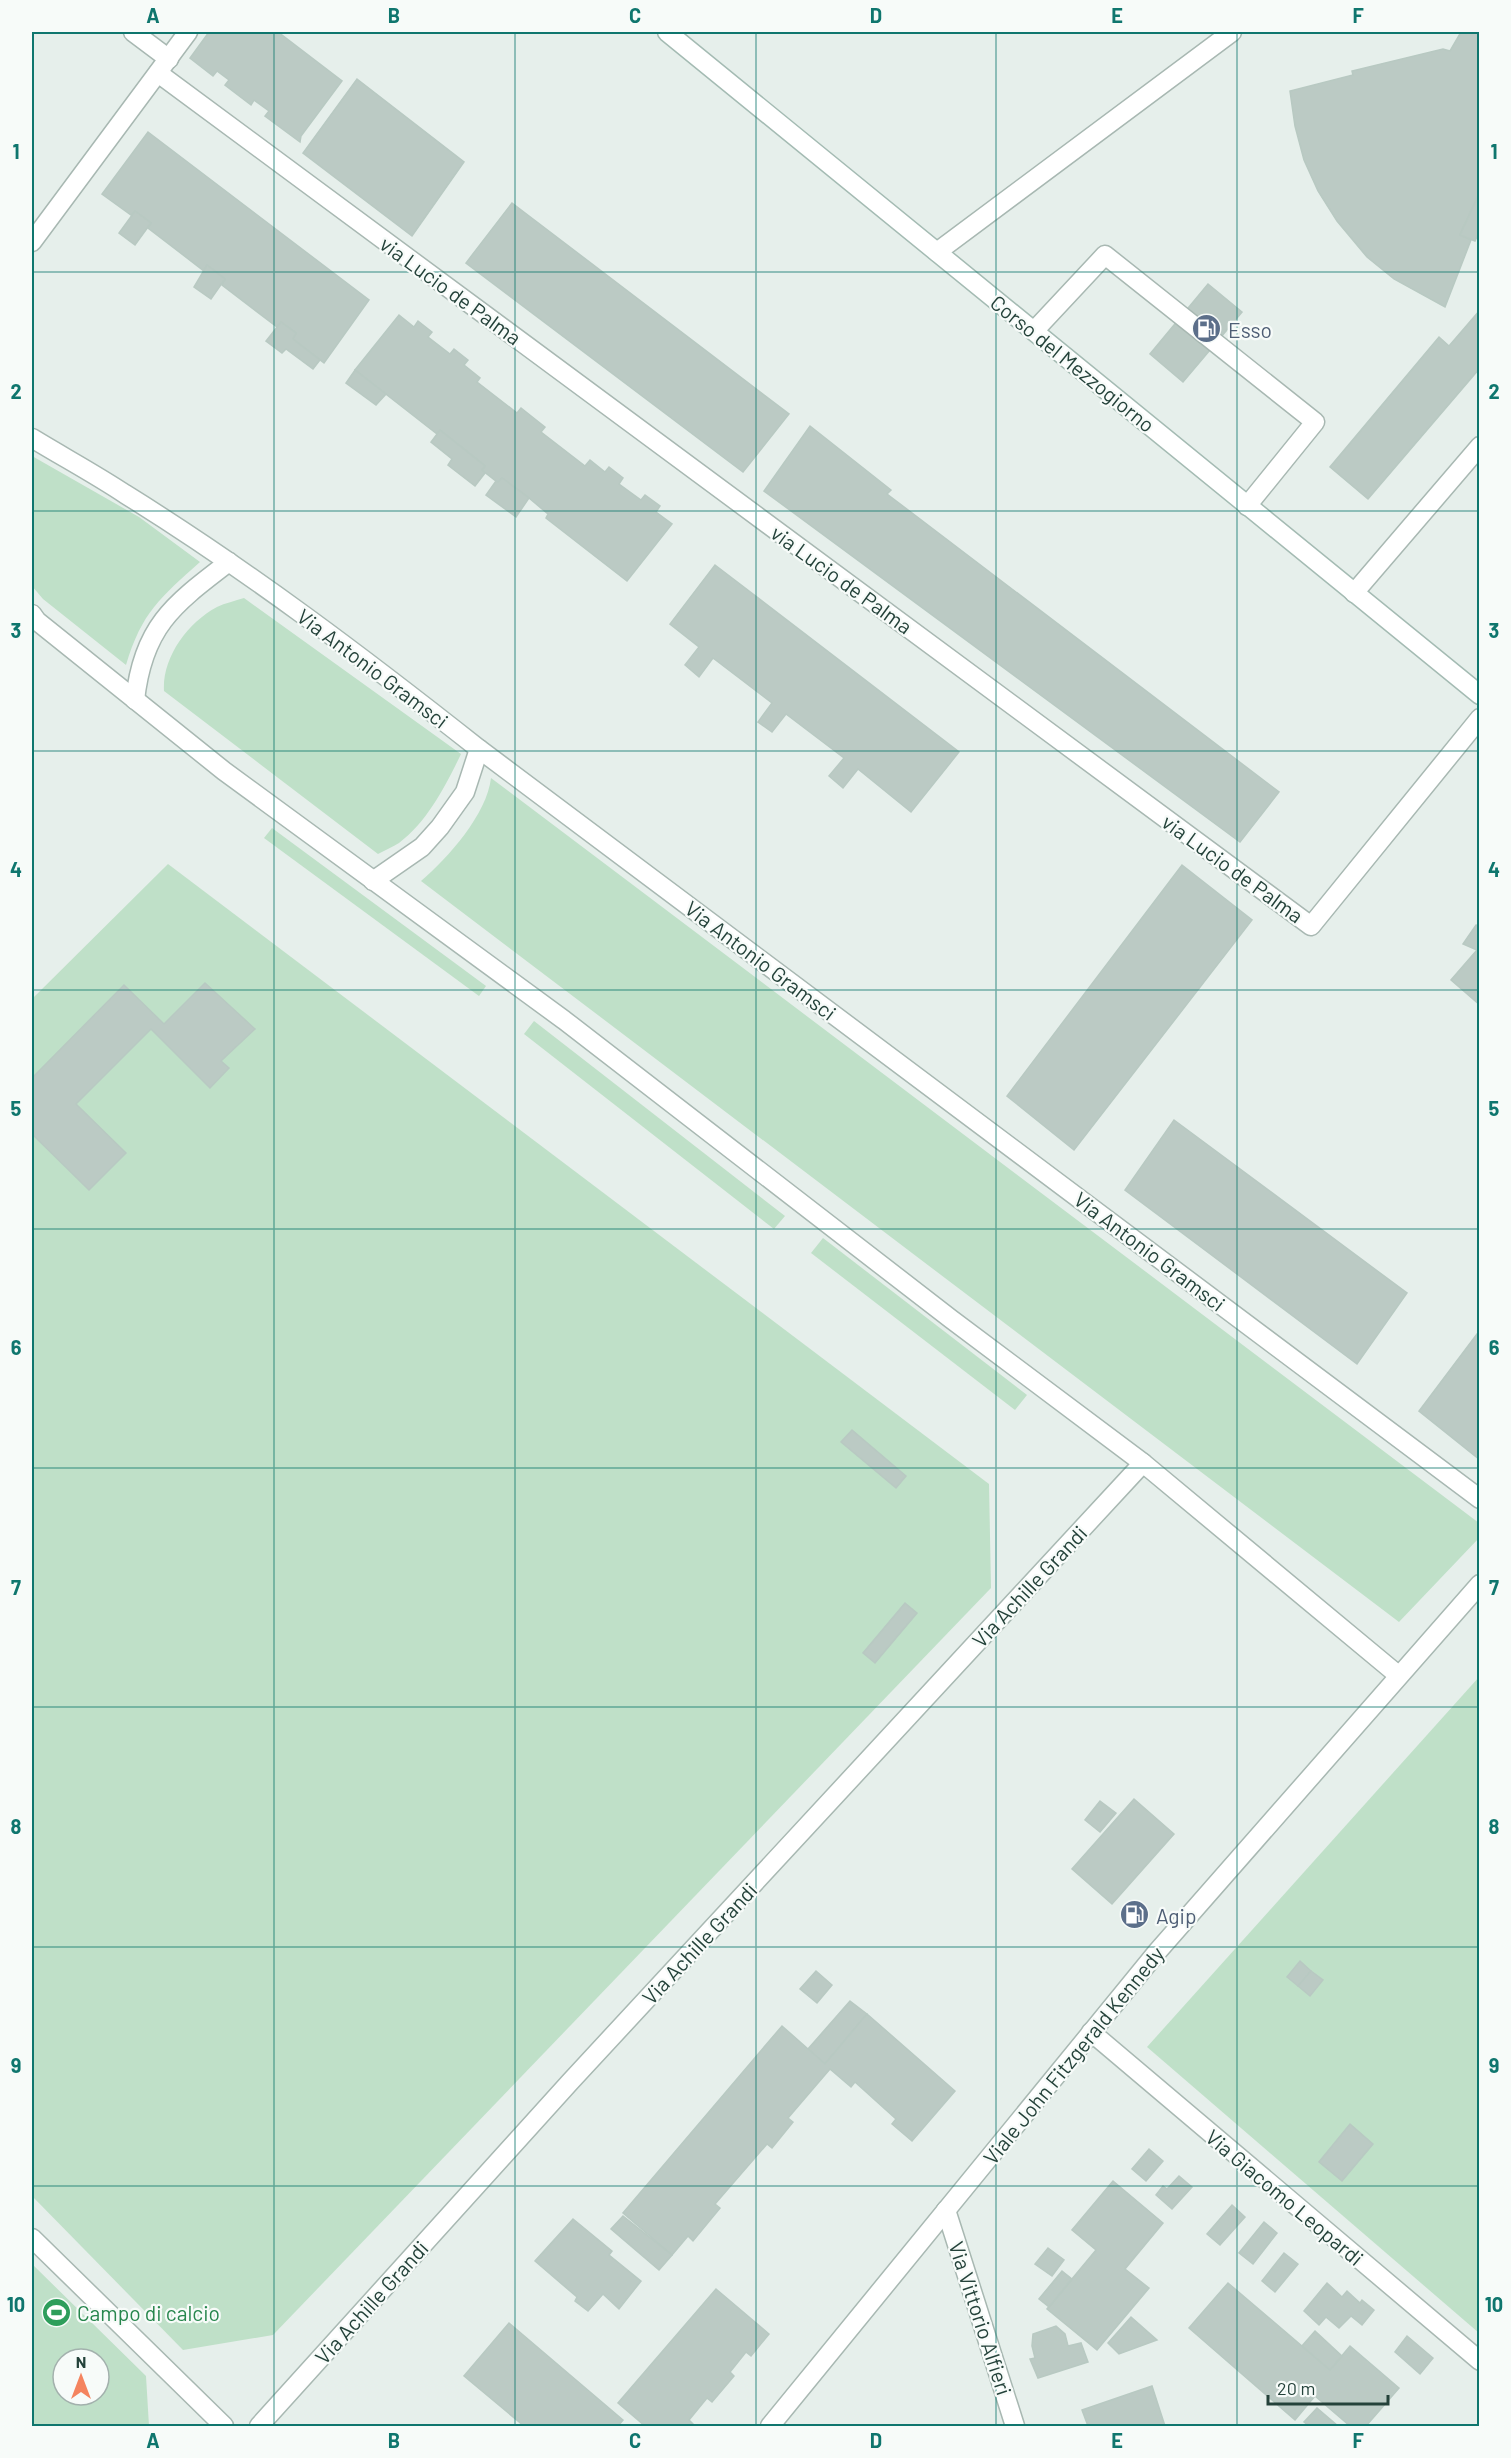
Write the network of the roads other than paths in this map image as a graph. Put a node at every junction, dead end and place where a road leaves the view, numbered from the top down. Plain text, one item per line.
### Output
1 (133, 32) edge
2 (188, 32) edge
3 (667, 32) edge
4 (1232, 32) edge
5 (163, 66) junction
6 (32, 242) edge
7 (938, 252) junction
8 (1034, 331) junction
9 (32, 438) edge
10 (1479, 446) edge
11 (1247, 506) junction
12 (229, 562) junction
13 (1354, 593) junction
14 (32, 614) edge
15 (1479, 695) edge
16 (135, 700) junction
17 (1479, 718) edge
18 (479, 749) junction
19 (373, 881) junction
20 (1143, 1463) junction
21 (1479, 1499) edge
22 (1479, 1584) edge
23 (1398, 1675) junction
24 (1091, 2032) junction
25 (946, 2210) junction
26 (32, 2238) edge
27 (1479, 2361) edge
28 (224, 2427) edge
29 (259, 2427) edge
30 (770, 2427) edge
31 (1015, 2427) edge

1 - 5 street
2 - 5 street
3 - 7 street, Corso del Mezzogiorno
4 - 7 street
5 - 6 street
5 - 17 street, via Lucio de Palma
7 - 8 street, Corso del Mezzogiorno
8 - 11 street, Corso del Mezzogiorno
8 - 11 street
9 - 12 street, Via Antonio Gramsci
10 - 13 street
11 - 13 street, Corso del Mezzogiorno
12 - 16 street
12 - 18 street, Via Antonio Gramsci
13 - 15 street, Corso del Mezzogiorno
14 - 16 street
16 - 19 street
18 - 19 street
18 - 21 street, Via Antonio Gramsci
19 - 20 street
20 - 23 street
20 - 29 street, Via Achille Grandi
22 - 23 street, Viale John Fitzgerald Kennedy
23 - 24 street, Viale John Fitzgerald Kennedy
24 - 25 street, Viale John Fitzgerald Kennedy
24 - 27 street, Via Giacomo Leopardi
25 - 30 street, Viale John Fitzgerald Kennedy
25 - 31 street, Via Vittorio Alfieri
26 - 28 street

